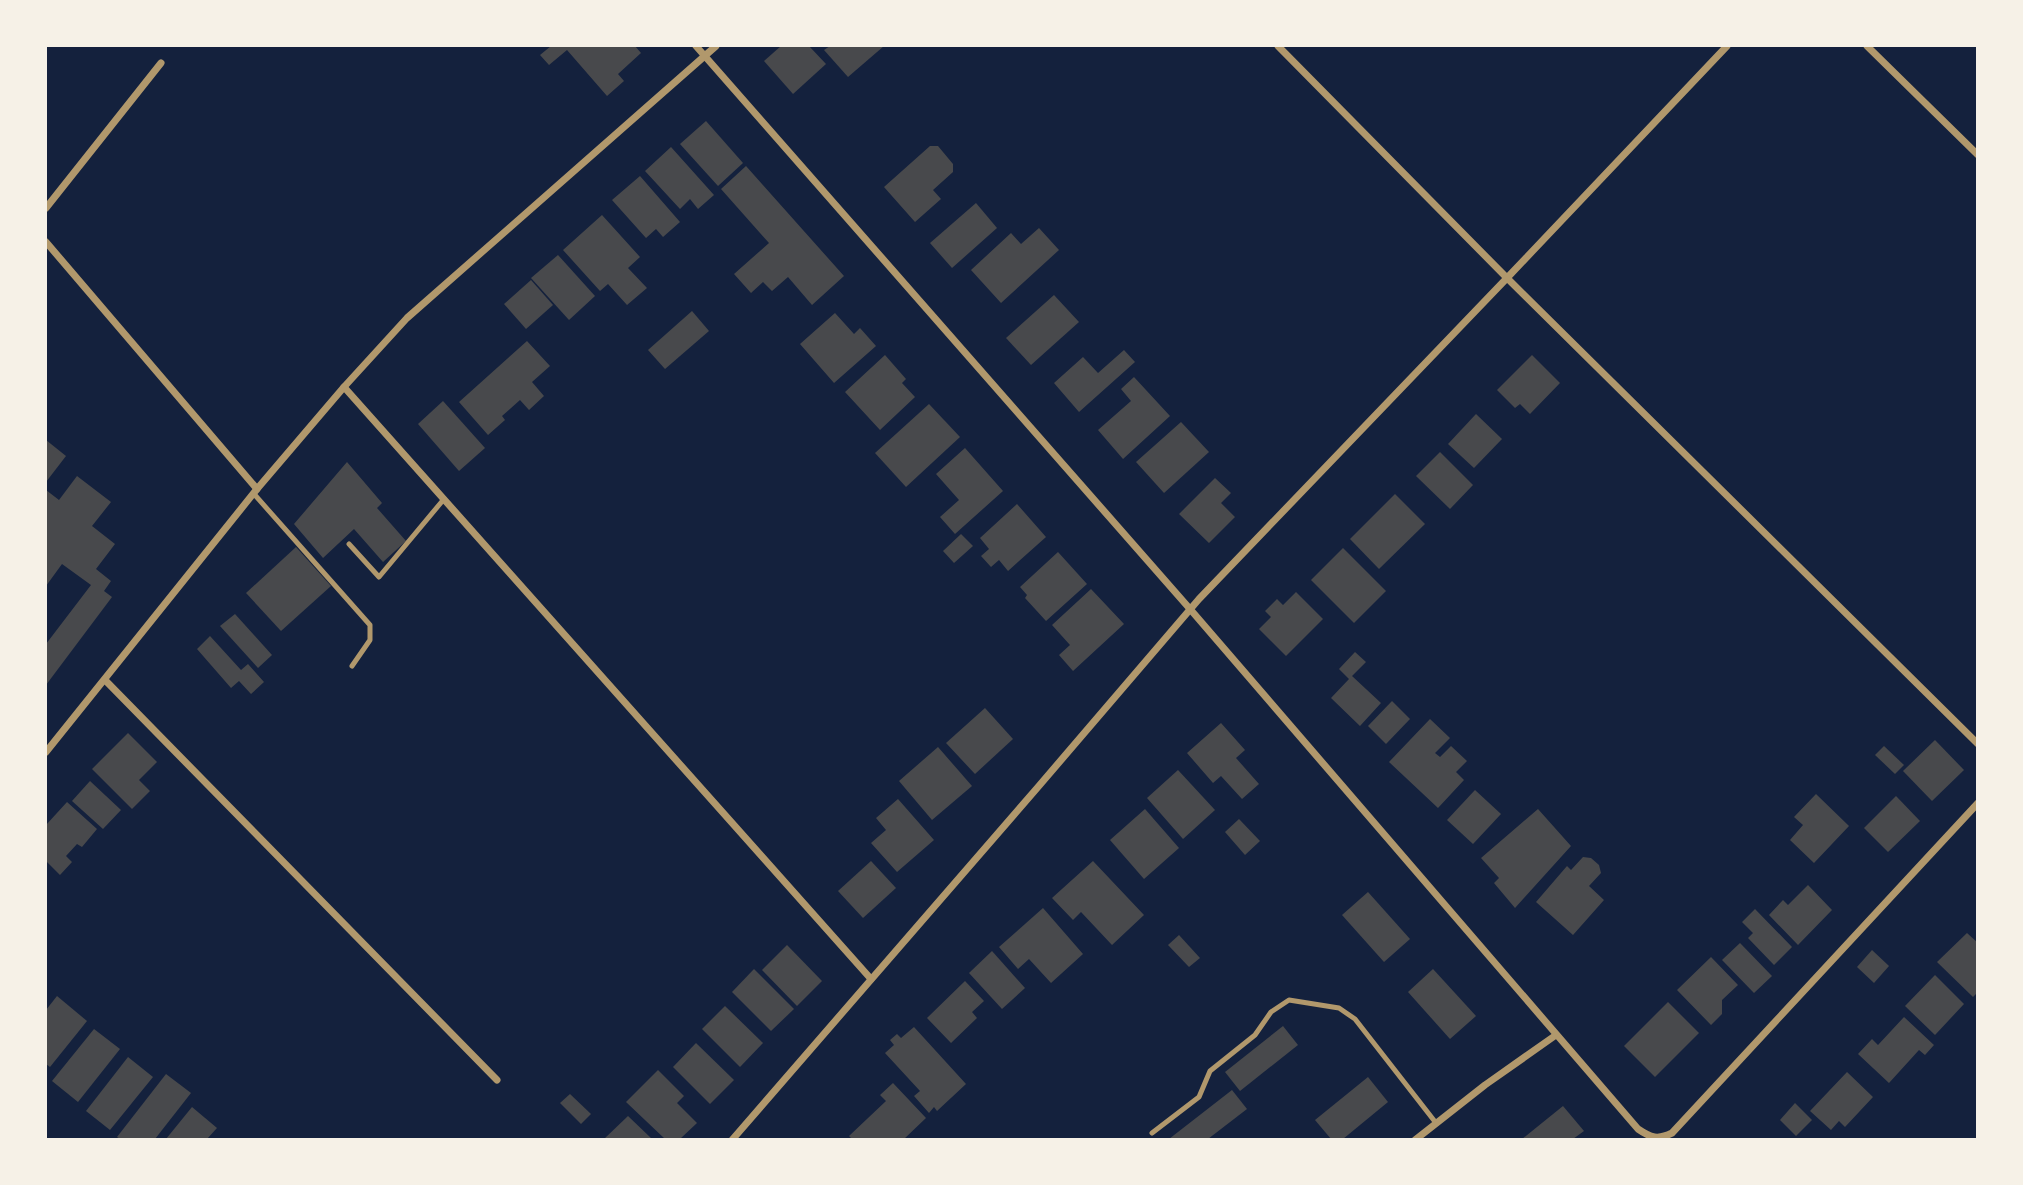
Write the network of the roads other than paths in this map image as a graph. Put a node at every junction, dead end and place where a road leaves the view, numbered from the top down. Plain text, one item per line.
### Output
1 (696, 46) edge
2 (716, 46) edge
3 (1278, 46) edge
4 (1727, 46) edge
5 (1867, 46) edge
6 (705, 56) junction
7 (161, 63) dead end
8 (1978, 155) edge
9 (46, 208) edge
10 (46, 242) edge
11 (1507, 278) junction
12 (344, 387) junction
13 (256, 491) junction
14 (444, 499) junction
15 (349, 544) dead end
16 (1190, 609) junction
17 (352, 666) dead end
18 (105, 680) junction
19 (1978, 744) edge
20 (46, 752) edge
21 (1978, 803) edge
22 (871, 979) junction
23 (1556, 1035) junction
24 (497, 1080) dead end
25 (1436, 1123) junction
26 (1152, 1133) dead end
27 (1662, 1138) edge
28 (732, 1139) edge
29 (1415, 1139) edge

1 - 6 street
2 - 6 street
3 - 11 street
4 - 11 street
5 - 8 street
6 - 12 street
6 - 16 street
7 - 9 street
10 - 13 street
11 - 16 street
11 - 19 street
12 - 13 street
12 - 14 street
13 - 17 lane
13 - 18 street
14 - 15 lane
14 - 22 street
16 - 22 street
16 - 23 street
18 - 20 street
18 - 24 street
21 - 27 street
22 - 28 street
23 - 25 street
23 - 27 street
25 - 26 lane
25 - 29 street

